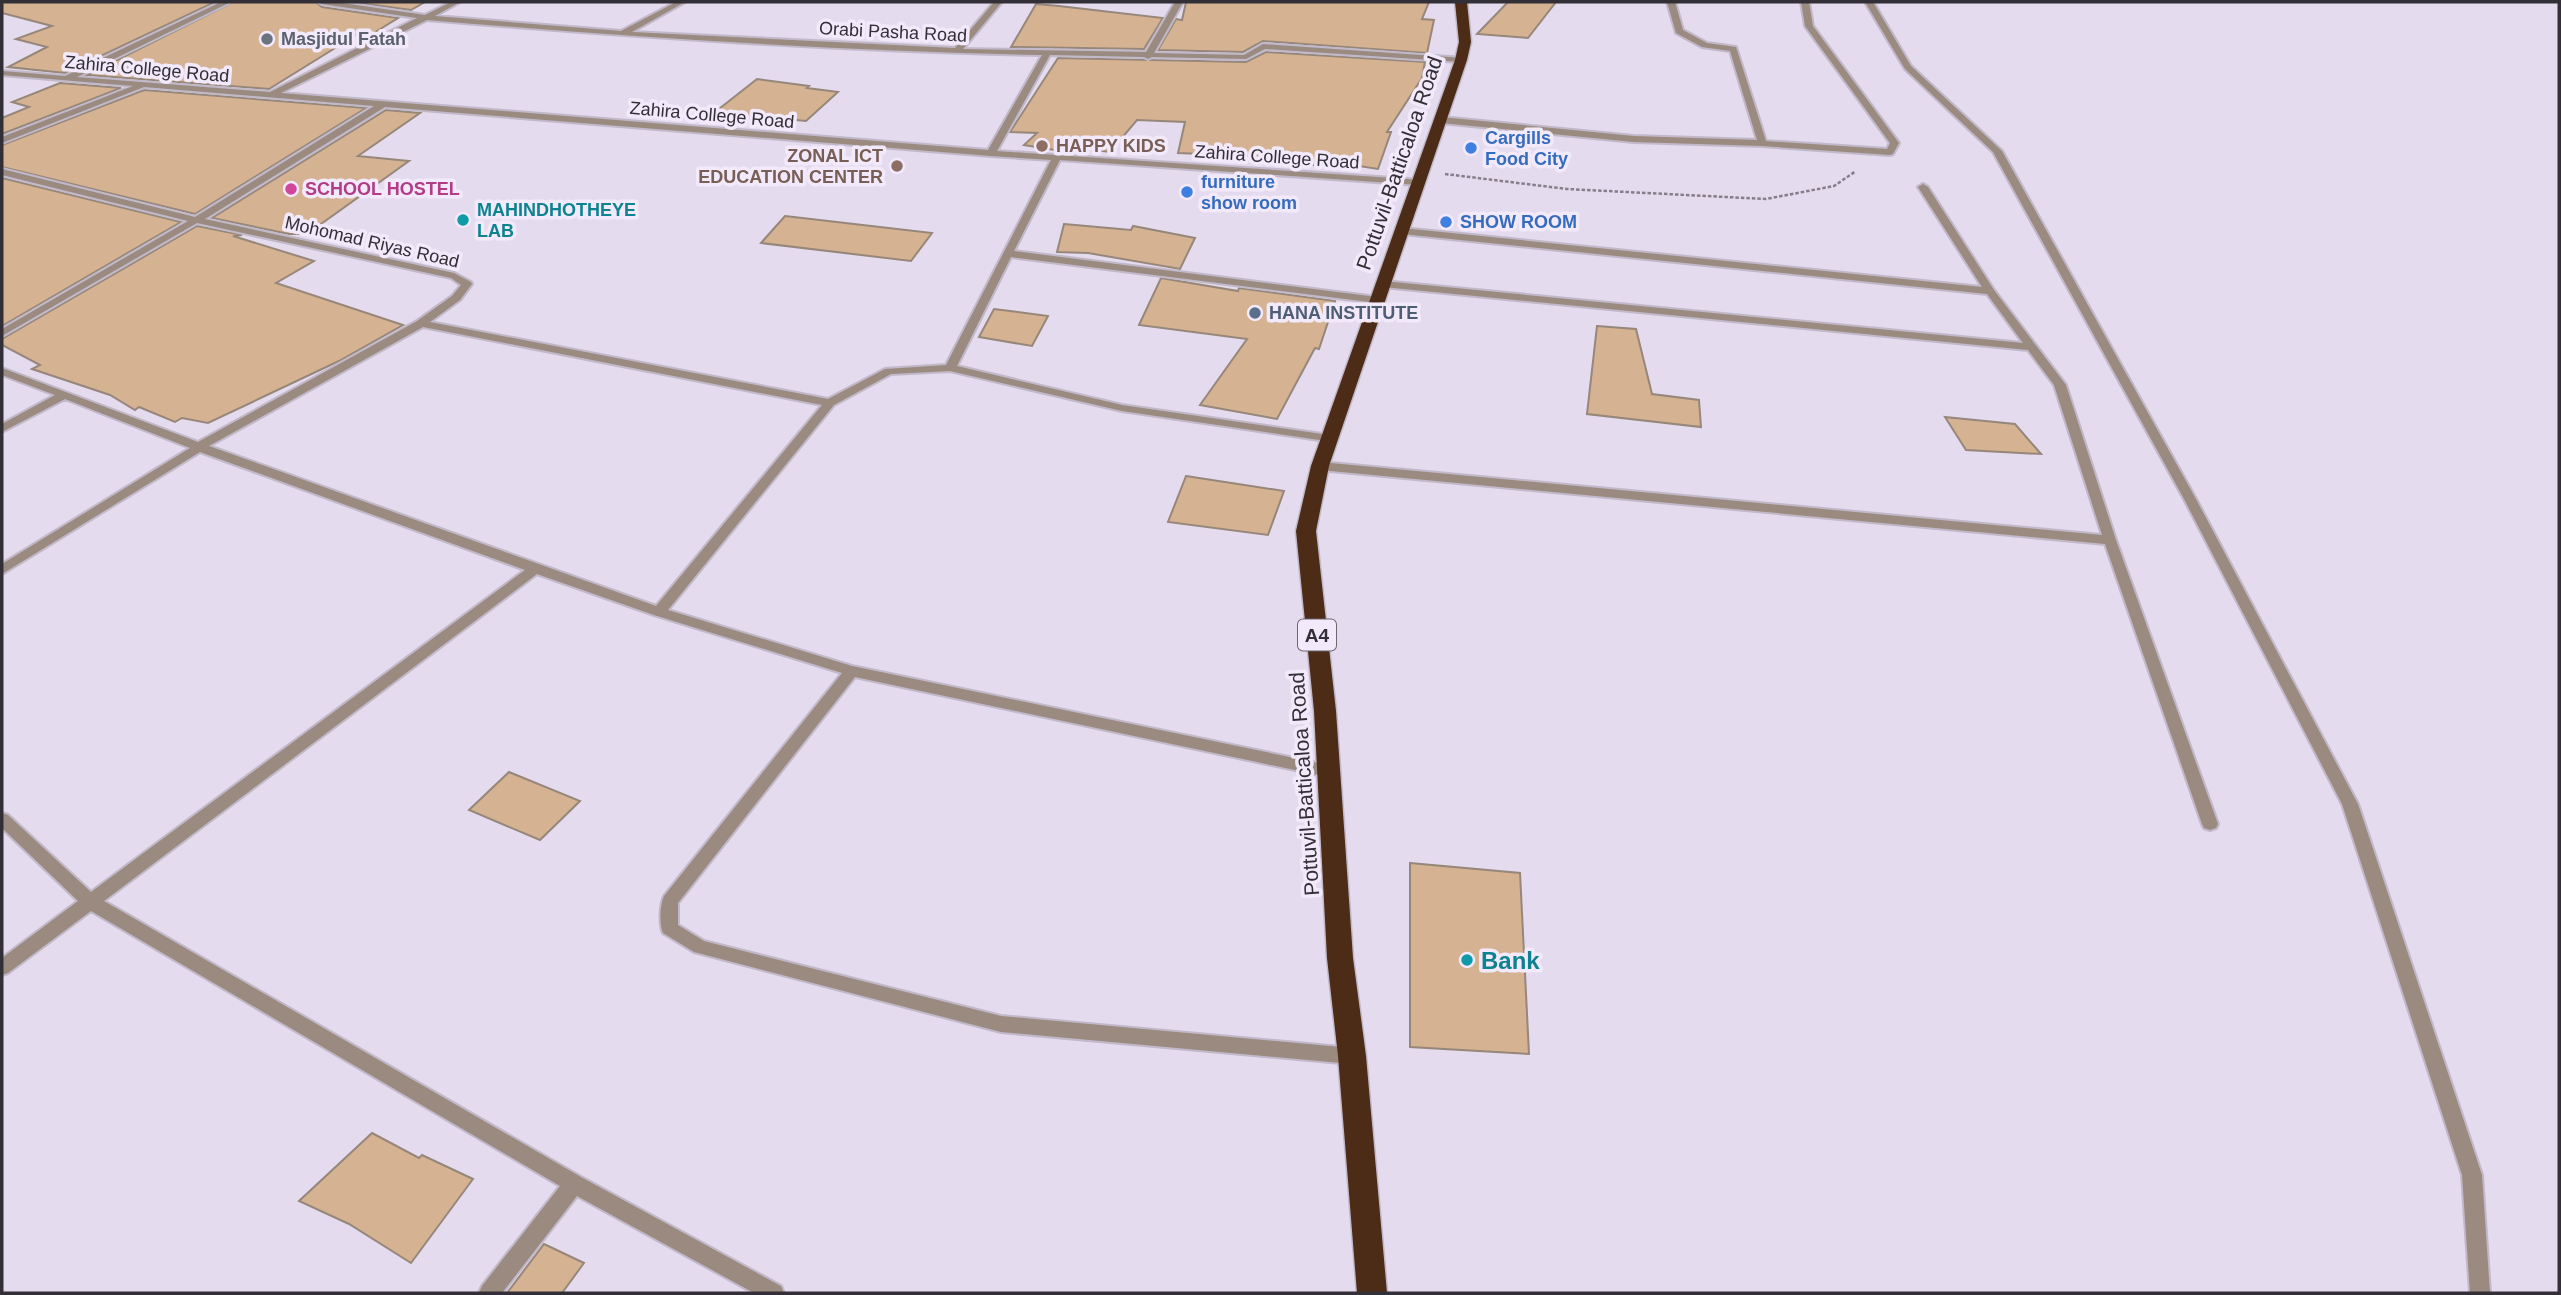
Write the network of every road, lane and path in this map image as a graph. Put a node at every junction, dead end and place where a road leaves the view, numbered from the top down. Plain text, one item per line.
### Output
1 (227, 2) edge
2 (322, 2) edge
3 (456, 2) edge
4 (681, 2) edge
5 (998, 2) edge
6 (1179, 2) edge
7 (1461, 2) edge
8 (1671, 2) edge
9 (1805, 2) edge
10 (1869, 2) edge
11 (424, 17) junction
12 (623, 34) junction
13 (957, 51) junction
14 (1047, 54) junction
15 (1149, 57) junction
16 (1461, 60) junction
17 (2, 73) edge
18 (67, 78) junction
19 (145, 84) junction
20 (271, 95) junction
21 (383, 104) junction
22 (1441, 120) junction
23 (2, 140) edge
24 (1762, 143) junction
25 (991, 153) junction
26 (1058, 158) junction
27 (1857, 171) dead end
28 (2, 172) edge
29 (1421, 176) junction
30 (1923, 187) dead end
31 (196, 220) junction
32 (1402, 231) junction
33 (1010, 254) junction
34 (1990, 291) junction
35 (1380, 292) junction
36 (421, 323) junction
37 (2, 333) edge
38 (2031, 347) junction
39 (950, 368) junction
40 (2, 372) edge
41 (64, 396) junction
42 (830, 403) junction
43 (2, 429) edge
44 (1329, 439) junction
45 (199, 447) junction
46 (1320, 466) junction
47 (2110, 540) junction
48 (535, 569) junction
49 (2, 570) edge
50 (659, 612) junction
51 (852, 671) junction
52 (1328, 771) junction
53 (2, 819) edge
54 (2210, 824) dead end
55 (89, 901) junction
56 (2, 968) edge
57 (1352, 1056) junction
58 (574, 1184) junction
59 (489, 1293) edge
60 (774, 1293) edge
61 (1372, 1293) edge
62 (2480, 1293) edge

1 - 18 street
2 - 11 street, Orabi Pasha Road
3 - 11 street
4 - 12 street
5 - 13 street
6 - 15 street
7 - 16 highway, Pottuvil-Batticaloa Road / A4
8 - 24 street
9 - 24 street
10 - 62 street
11 - 12 street, Orabi Pasha Road
11 - 20 street
12 - 13 street, Orabi Pasha Road
13 - 14 street, Orabi Pasha Road
14 - 15 street, Orabi Pasha Road
14 - 25 street
15 - 16 street, Orabi Pasha Road
16 - 22 highway, Pottuvil-Batticaloa Road / A4
17 - 18 street, Zahira College Road
18 - 19 street, Zahira College Road
19 - 20 street, Zahira College Road
19 - 23 street
20 - 21 street, Zahira College Road
21 - 25 street, Zahira College Road
21 - 31 street
22 - 24 street
22 - 29 highway, Pottuvil-Batticaloa Road / A4
25 - 26 street, Zahira College Road
26 - 29 street, Zahira College Road
26 - 33 street
27 - 29 path
28 - 31 street, Mohomad Riyas Road
29 - 32 highway, Pottuvil-Batticaloa Road / A4
30 - 34 street
31 - 36 street, Mohomad Riyas Road
31 - 37 street
32 - 34 street
32 - 35 highway, Pottuvil-Batticaloa Road / A4
33 - 35 street
33 - 39 street
34 - 38 street
35 - 38 street
35 - 44 highway, Pottuvil-Batticaloa Road / A4
36 - 42 street
36 - 45 street, Mohomad Riyas Road
38 - 47 street
39 - 42 street
39 - 44 street
40 - 41 street
41 - 43 street
41 - 45 street
42 - 50 street
44 - 46 highway, Pottuvil-Batticaloa Road / A4
45 - 48 street
45 - 49 street, Mohomad Riyas Road
46 - 47 street
46 - 52 highway, Pottuvil-Batticaloa Road / A4
47 - 54 street
48 - 50 street
48 - 55 street
50 - 51 street
51 - 52 street
51 - 57 street
52 - 57 highway, Pottuvil-Batticaloa Road / A4
53 - 55 street
55 - 56 street
55 - 58 street
57 - 61 highway, Pottuvil-Batticaloa Road / A4
58 - 59 street
58 - 60 street

